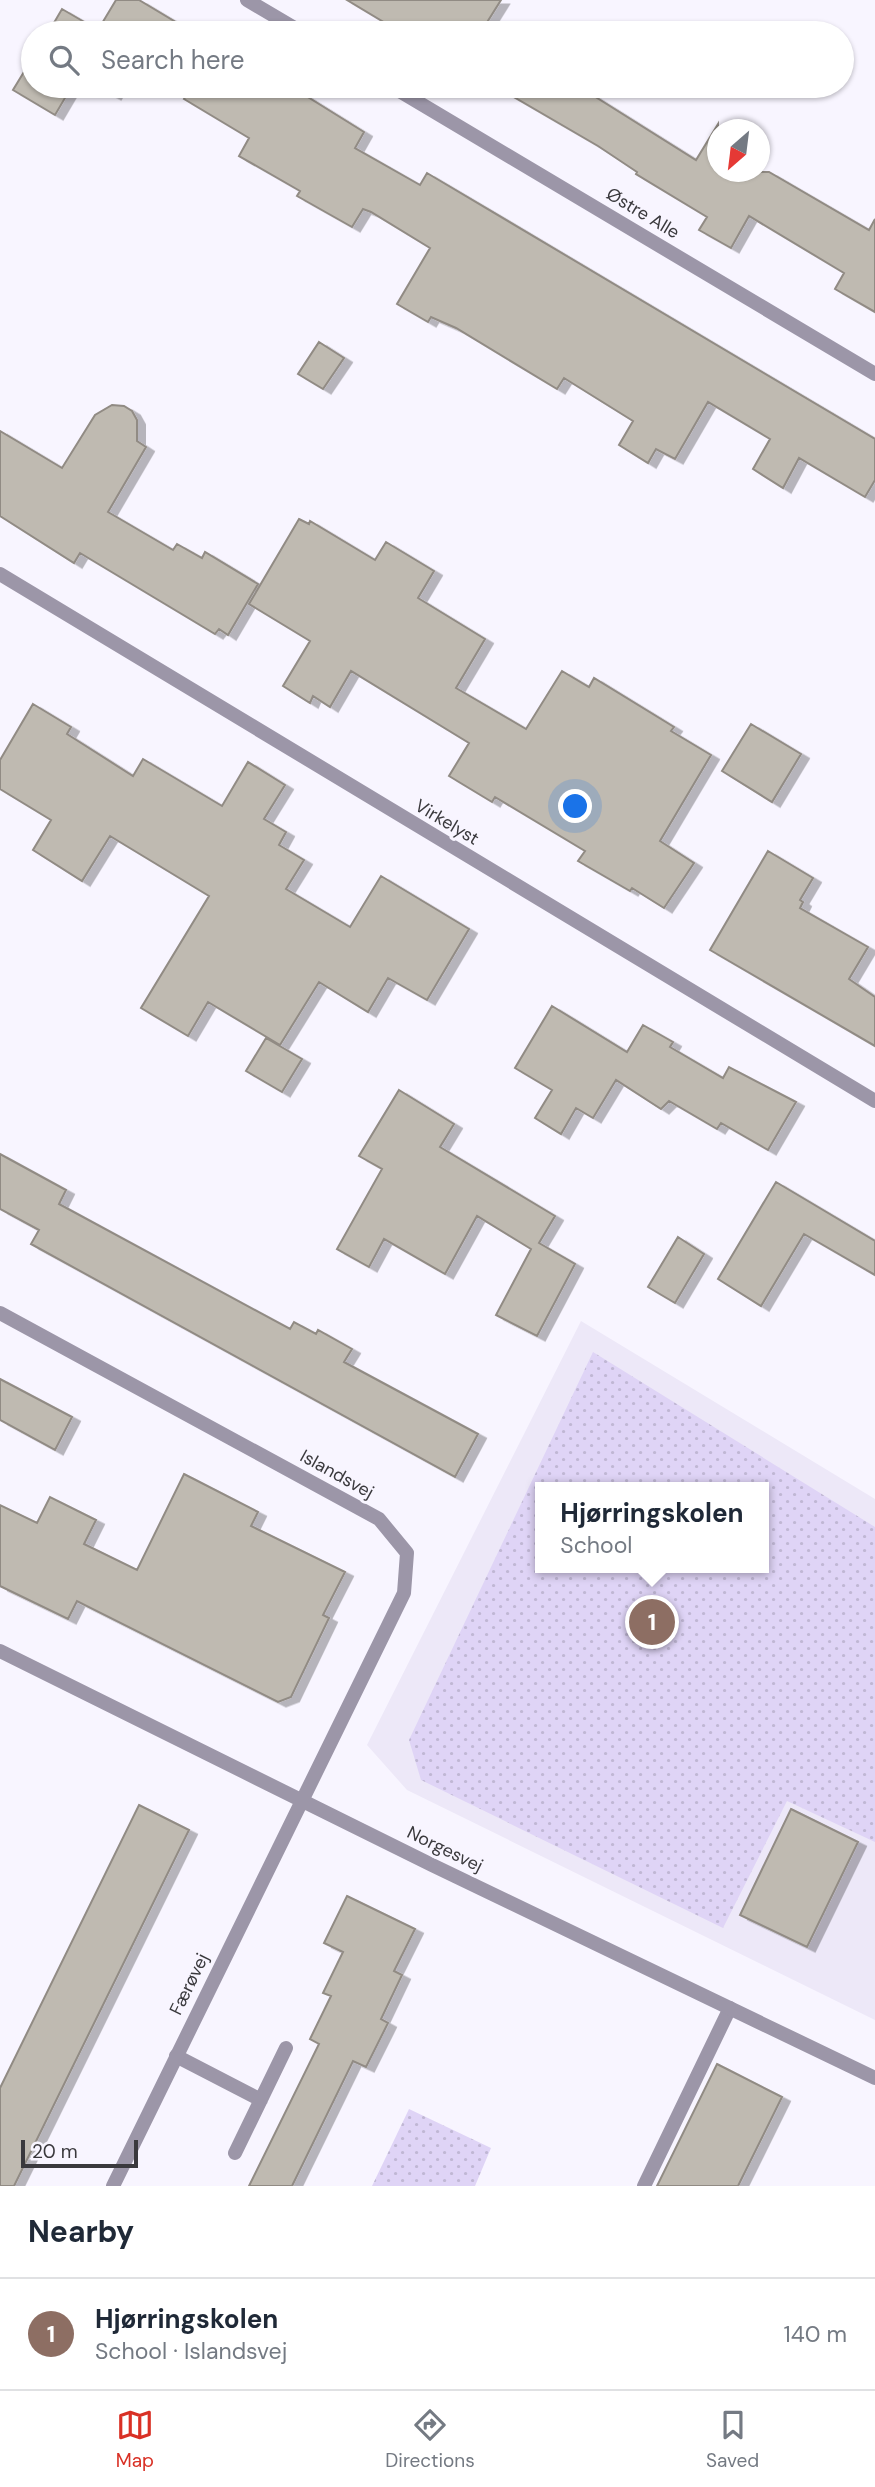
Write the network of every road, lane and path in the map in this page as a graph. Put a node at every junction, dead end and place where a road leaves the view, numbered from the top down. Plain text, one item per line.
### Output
1 (247, 0) edge
2 (283, 21) edge
3 (411, 98) edge
4 (875, 374) edge
5 (0, 575) edge
6 (875, 1101) edge
7 (0, 1313) edge
8 (0, 1651) edge
9 (300, 1799) junction
10 (730, 2008) junction
11 (286, 2048) dead end
12 (176, 2056) junction
13 (875, 2078) edge
14 (261, 2100) junction
15 (235, 2153) dead end
16 (113, 2186) edge
17 (644, 2186) edge

1 - 2 street
3 - 4 street, Østre Alle
5 - 6 street, Virkelyst
7 - 9 street, Islandsvej
8 - 9 street, Norgesvej
9 - 10 street, Norgesvej
9 - 12 street, Færøvej
10 - 13 street, Norgesvej
10 - 17 street
11 - 14 street
12 - 14 street
12 - 16 street, Færøvej
14 - 15 street

